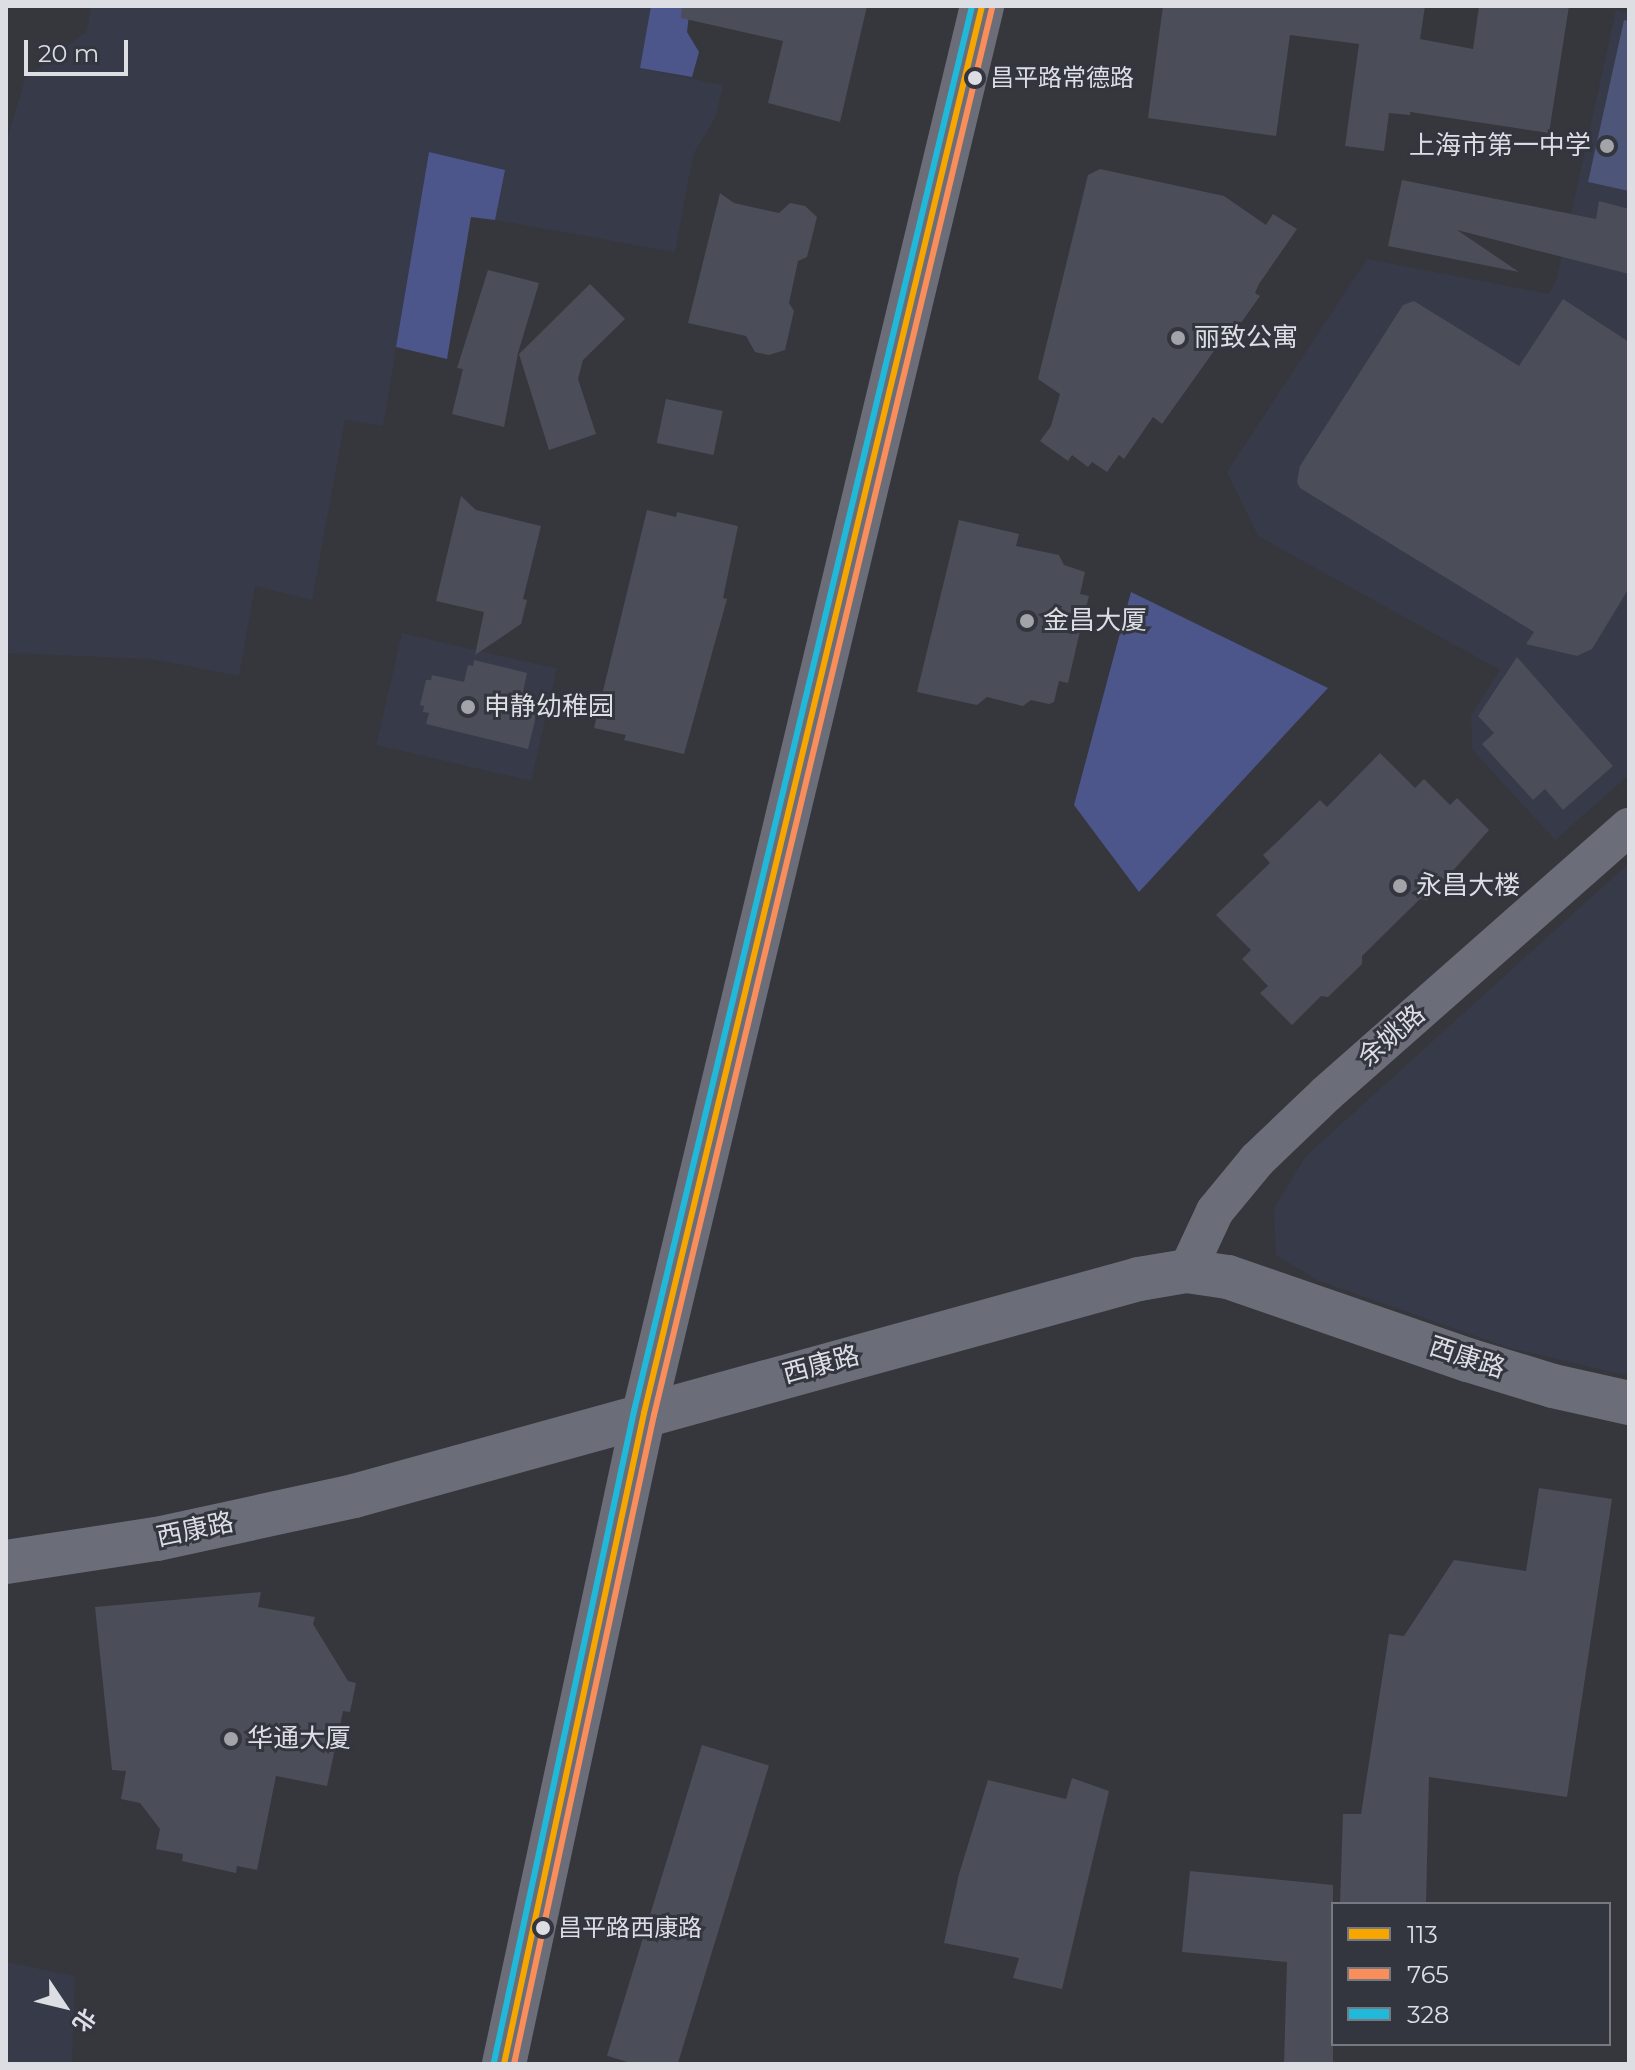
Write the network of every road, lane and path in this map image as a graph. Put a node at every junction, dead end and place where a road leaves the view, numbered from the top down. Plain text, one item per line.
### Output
1 (982, 6) edge
2 (1629, 827) edge
3 (1187, 1271) junction
4 (1629, 1403) edge
5 (644, 1413) junction
6 (6, 1562) edge
7 (504, 2064) edge

1 - 5 street
2 - 3 street, 余姚路
3 - 4 street, 西康路
3 - 5 street, 西康路
5 - 6 street, 西康路
5 - 7 street

